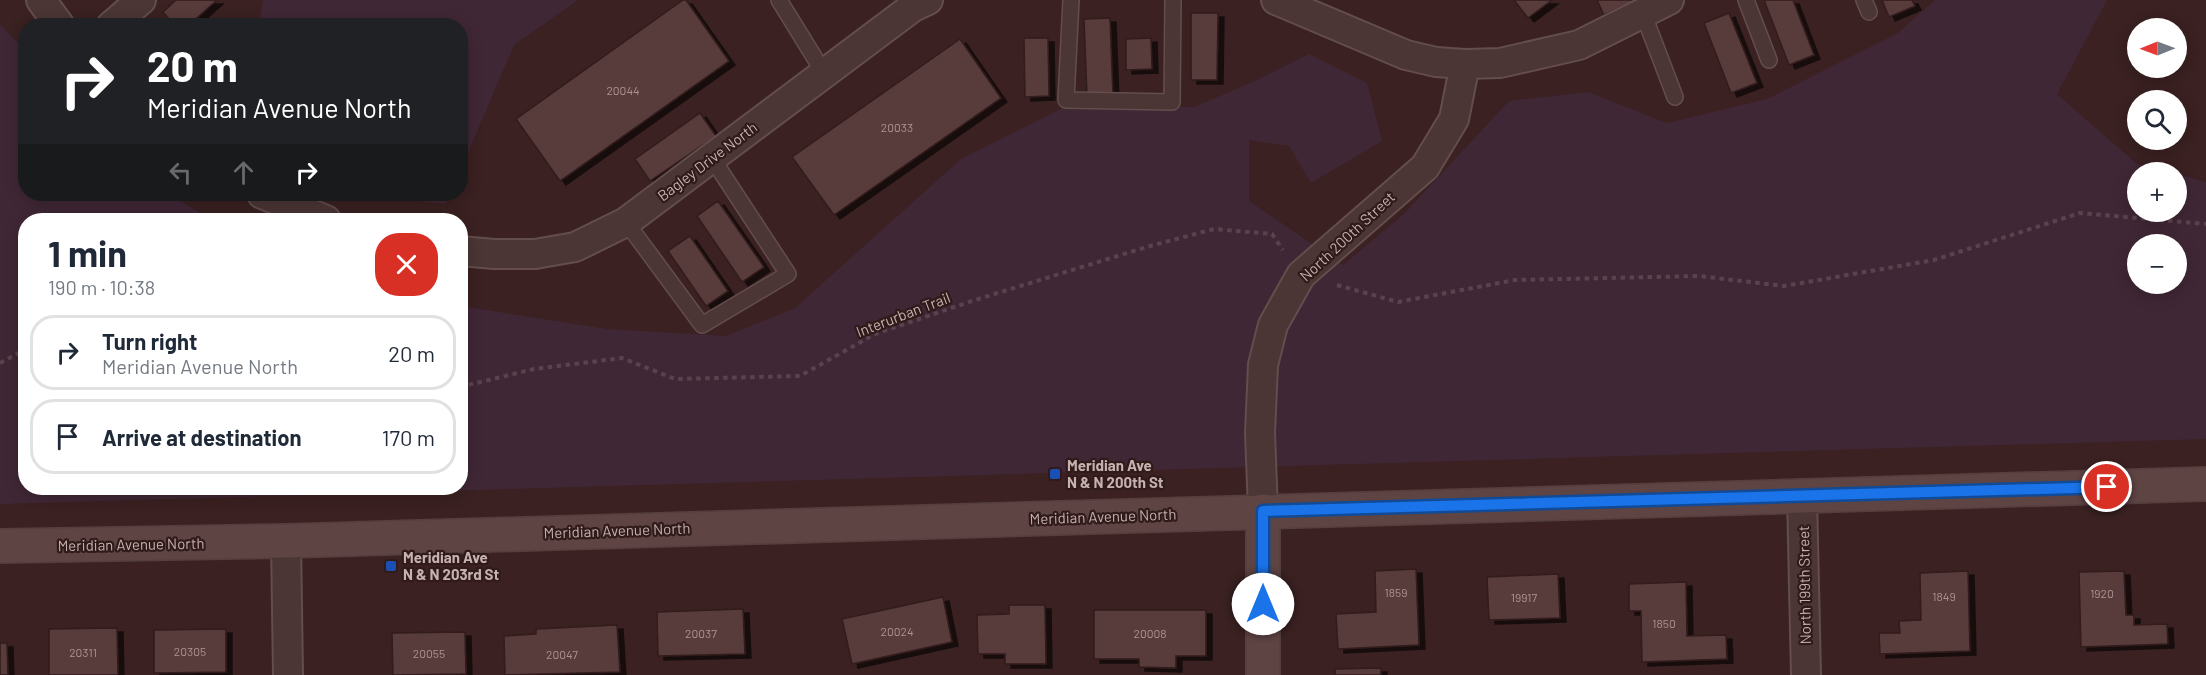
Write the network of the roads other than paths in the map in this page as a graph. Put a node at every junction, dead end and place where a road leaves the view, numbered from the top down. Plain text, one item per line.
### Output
1 (41, 0) edge
2 (141, 0) edge
3 (779, 0) edge
4 (1071, 0) edge
5 (1173, 0) edge
6 (1276, 0) edge
7 (1669, 0) edge
8 (1746, 0) edge
9 (917, 2) edge
10 (1643, 13) junction
11 (54, 18) edge
12 (120, 18) edge
13 (1769, 60) dead end
14 (1465, 64) junction
15 (824, 73) junction
16 (1675, 97) dead end
17 (712, 158) junction
18 (280, 201) edge
19 (310, 213) edge
20 (626, 222) junction
21 (468, 252) edge
22 (2206, 484) edge
23 (1802, 495) junction
24 (1263, 511) junction
25 (286, 541) junction
26 (0, 546) edge
27 (288, 675) edge
28 (1263, 675) edge
29 (1806, 675) edge

1 - 11 street
2 - 12 street
3 - 15 lane
4 - 5 lane
6 - 14 street
7 - 10 street
8 - 13 lane
9 - 15 street, Bagley Drive North
10 - 14 street
10 - 16 lane
14 - 24 street, North 200th Street
15 - 17 street, Bagley Drive North
17 - 20 street, Bagley Drive North
17 - 20 lane
18 - 19 street
20 - 21 street, Bagley Drive North
22 - 23 street, Meridian Avenue North
23 - 24 street, Meridian Avenue North
23 - 29 street, North 199th Street
24 - 25 street, Meridian Avenue North
24 - 28 street, North 200th Street
25 - 26 street, Meridian Avenue North
25 - 27 street

